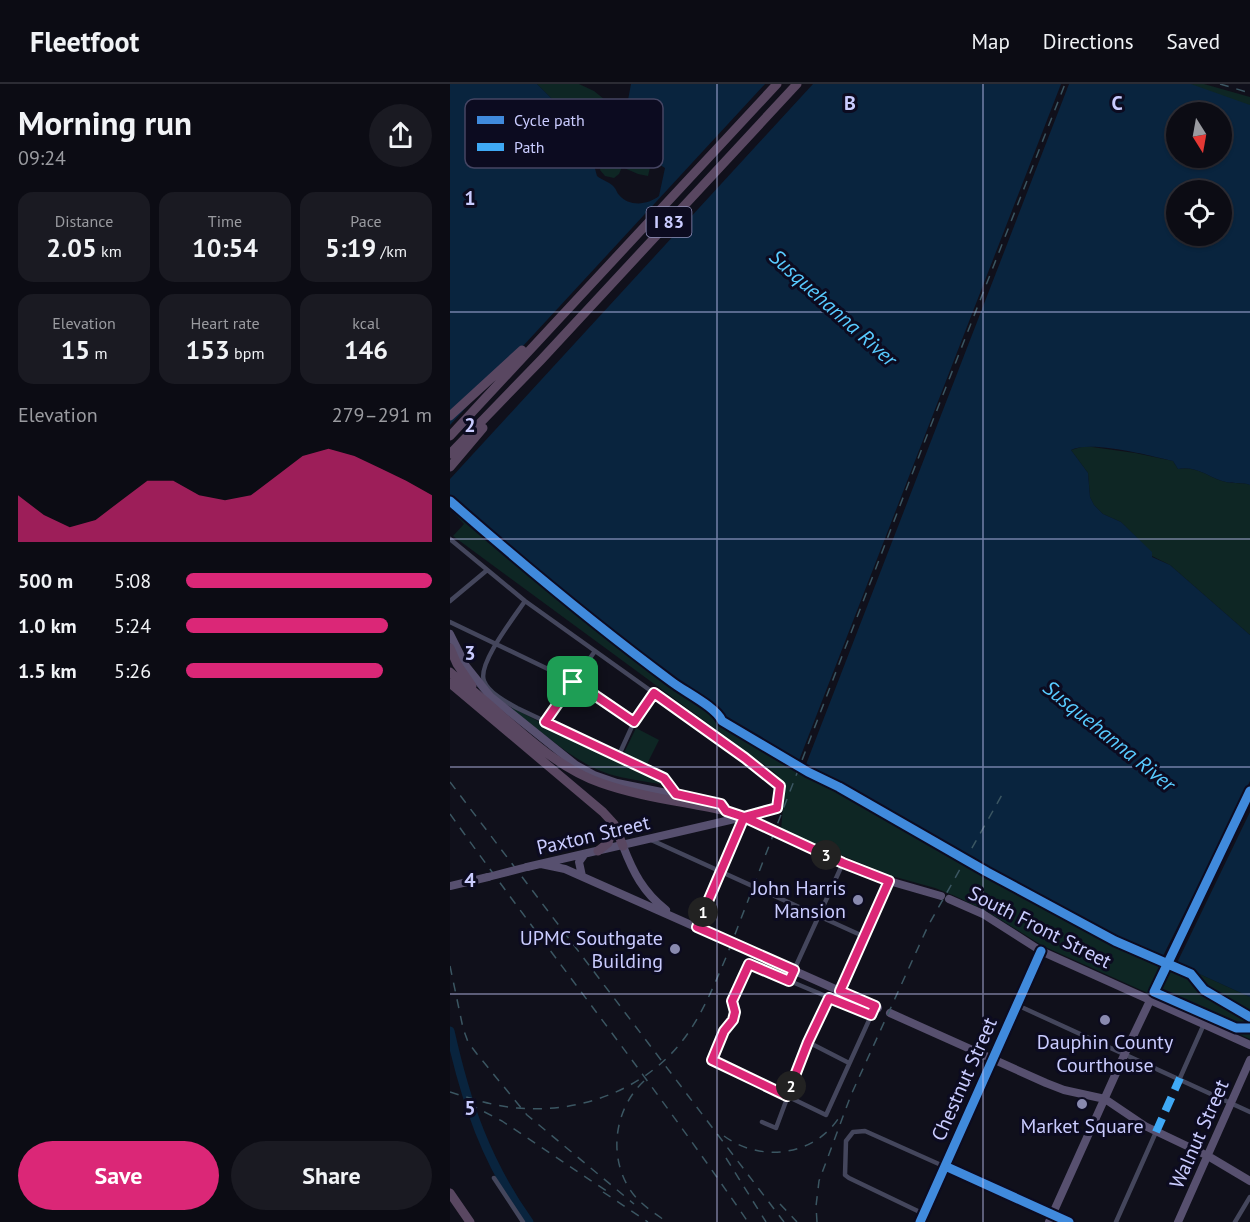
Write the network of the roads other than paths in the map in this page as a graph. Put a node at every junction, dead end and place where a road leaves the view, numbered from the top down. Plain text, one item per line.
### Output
1 (777, 84) edge
2 (797, 84) edge
3 (566, 310) junction
4 (541, 360) junction
5 (450, 416) edge
6 (450, 436) edge
7 (450, 454) edge
8 (450, 467) edge
9 (450, 539) edge
10 (486, 571) junction
11 (450, 601) edge
12 (525, 601) junction
13 (450, 622) edge
14 (450, 634) edge
15 (496, 645) junction
16 (450, 648) edge
17 (595, 651) junction
18 (450, 672) edge
19 (573, 682) junction
20 (450, 683) edge
21 (450, 688) edge
22 (654, 693) junction
23 (481, 697) junction
24 (482, 712) junction
25 (545, 722) junction
26 (634, 722) junction
27 (618, 757) junction
28 (1250, 791) edge
29 (676, 794) junction
30 (726, 811) junction
31 (744, 817) junction
32 (614, 824) junction
33 (649, 839) junction
34 (623, 846) junction
35 (598, 851) junction
36 (585, 854) junction
37 (843, 863) junction
38 (540, 864) junction
39 (720, 872) junction
40 (582, 876) junction
41 (889, 881) junction
42 (450, 886) edge
43 (819, 916) junction
44 (682, 920) junction
45 (697, 927) junction
46 (865, 936) junction
47 (1041, 951) junction
48 (794, 970) junction
49 (789, 981) junction
50 (840, 991) junction
51 (829, 998) junction
52 (1150, 999) junction
53 (1017, 1005) junction
54 (877, 1007) joint
55 (890, 1013) dead end
56 (871, 1015) junction
57 (1204, 1024) junction
58 (808, 1042) junction
59 (1250, 1045) edge
60 (1125, 1053) junction
61 (992, 1059) junction
62 (1250, 1060) edge
63 (849, 1063) junction
64 (1180, 1078) junction
65 (787, 1096) junction
66 (1105, 1099) junction
67 (1231, 1101) junction
68 (1250, 1112) edge
69 (762, 1122) dead end
70 (1156, 1132) junction
71 (1208, 1156) junction
72 (945, 1166) junction
73 (494, 1178) dead end
74 (1250, 1181) edge
75 (450, 1193) edge
76 (1250, 1197) edge
77 (924, 1214) junction
78 (1051, 1218) edge
79 (470, 1222) edge
80 (523, 1222) edge
81 (920, 1222) edge
82 (1069, 1222) edge
83 (1116, 1222) edge
84 (1178, 1222) edge
85 (1234, 1222) edge

1 - 3 highway, I 83
2 - 4 highway, I 83
3 - 5 highway
3 - 6 highway, I 83
4 - 7 highway, I 83
4 - 8 highway
9 - 10 street
10 - 11 street
10 - 12 street
12 - 15 street
12 - 17 street
13 - 15 street
14 - 29 main road, South Front Street
15 - 19 street
15 - 25 street
16 - 23 highway
17 - 19 street
17 - 22 street
18 - 23 highway
19 - 25 street
19 - 26 street
20 - 24 highway
21 - 24 highway
22 - 26 street
22 - 31 street
23 - 30 highway
24 - 32 highway
25 - 27 street
26 - 27 street
27 - 29 street
28 - 52 main road
29 - 30 main road, South Front Street
30 - 31 main road, South Front Street
31 - 33 main road, Paxton Street
31 - 37 main road, South Front Street
31 - 39 street
32 - 34 highway
32 - 35 highway
33 - 34 main road, Paxton Street
33 - 39 street
34 - 35 main road, Paxton Street
34 - 44 main road
35 - 36 main road, Paxton Street
36 - 38 main road, Paxton Street
36 - 40 main road
37 - 41 main road, South Front Street
37 - 43 street
38 - 40 main road
38 - 42 main road, Paxton Street, bridge
39 - 43 street
39 - 45 street
40 - 44 main road
41 - 46 street
41 - 47 main road, South Front Street
43 - 46 street
43 - 48 street
44 - 45 main road
45 - 48 main road
46 - 50 street
47 - 52 main road, South Front Street
47 - 53 main road, Chestnut Street
48 - 49 street
48 - 50 main road
49 - 51 street
49 - 65 street
50 - 54 main road
51 - 56 street
51 - 58 street
52 - 57 main road, South Front Street
52 - 60 main road
53 - 60 street
53 - 61 main road, Chestnut Street
54 - 56 street
55 - 61 main road
56 - 63 street
57 - 59 main road, South Front Street
57 - 64 street
58 - 63 street
58 - 65 street
60 - 64 street
60 - 66 main road
61 - 66 main road
61 - 72 main road, Chestnut Street
62 - 67 main road, Walnut Street
63 - 65 street
64 - 67 street
65 - 69 street
66 - 70 main road
66 - 78 main road
67 - 68 street
67 - 71 main road, Walnut Street
70 - 71 main road
70 - 83 street
71 - 74 main road
71 - 84 main road, Walnut Street
72 - 77 main road, Chestnut Street
72 - 77 street
72 - 78 street
73 - 80 street
75 - 79 highway
76 - 85 street
77 - 81 main road, Chestnut Street
78 - 82 main road

